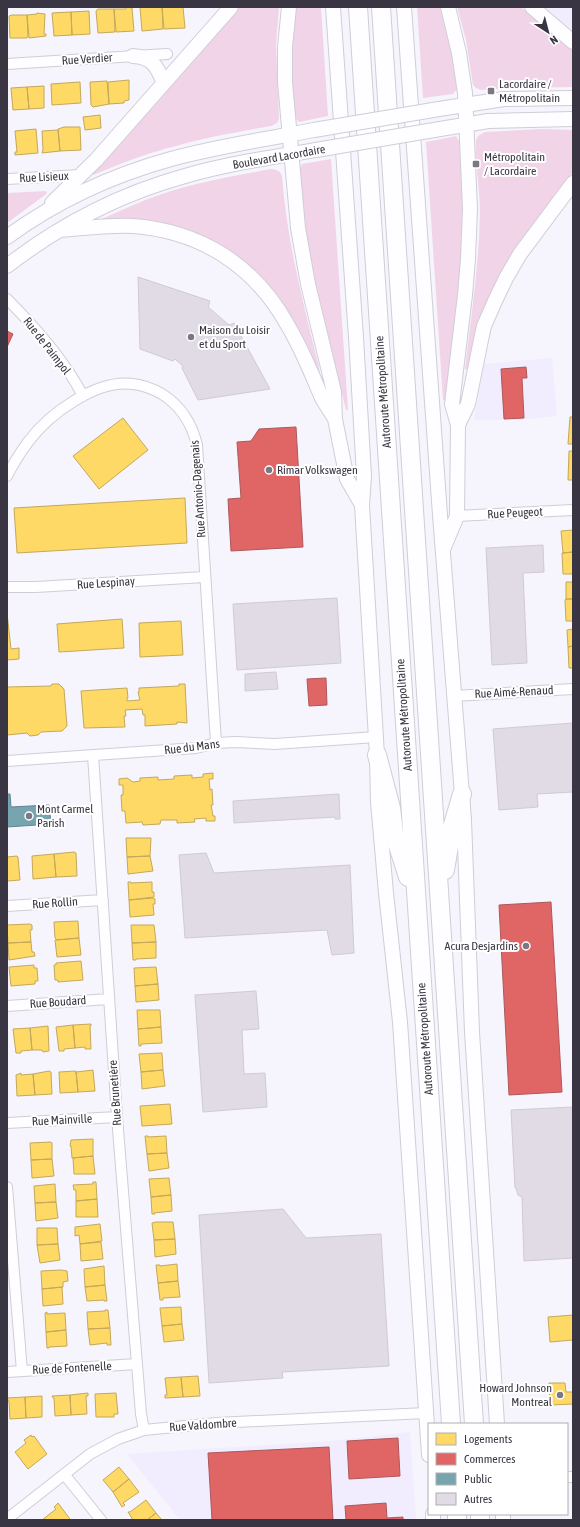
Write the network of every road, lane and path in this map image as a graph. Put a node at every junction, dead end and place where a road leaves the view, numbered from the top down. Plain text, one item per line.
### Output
1 (231, 7) edge
2 (289, 7) edge
3 (333, 7) edge
4 (358, 7) edge
5 (381, 7) edge
6 (404, 7) edge
7 (448, 7) edge
8 (532, 7) edge
9 (573, 42) edge
10 (167, 54) dead end
11 (133, 56) junction
12 (7, 64) edge
13 (164, 83) junction
14 (573, 98) edge
15 (466, 104) junction
16 (573, 119) edge
17 (467, 124) junction
18 (290, 135) junction
19 (291, 154) junction
20 (80, 175) junction
21 (7, 179) edge
22 (573, 183) edge
23 (37, 217) junction
24 (60, 230) junction
25 (7, 237) edge
26 (7, 266) edge
27 (7, 299) edge
28 (83, 396) junction
29 (335, 419) junction
30 (458, 425) junction
31 (7, 476) edge
32 (362, 505) junction
33 (573, 510) edge
34 (457, 516) junction
35 (444, 548) junction
36 (204, 577) junction
37 (7, 588) edge
38 (573, 689) edge
39 (454, 696) junction
40 (376, 737) junction
41 (216, 743) junction
42 (93, 755) junction
43 (377, 755) junction
44 (7, 761) edge
45 (462, 794) junction
46 (103, 900) junction
47 (440, 903) junction
48 (7, 906) edge
49 (417, 906) junction
50 (109, 999) junction
51 (7, 1006) edge
52 (117, 1117) junction
53 (7, 1123) edge
54 (7, 1187) edge
55 (137, 1364) junction
56 (22, 1371) junction
57 (7, 1372) edge
58 (426, 1413) junction
59 (451, 1423) edge
60 (474, 1423) edge
61 (497, 1423) edge
62 (144, 1430) junction
63 (428, 1441) edge
64 (64, 1474) junction
65 (7, 1520) edge
66 (101, 1520) edge

1 - 13 main road
2 - 18 main road
3 - 32 main road
4 - 49 highway, Autoroute Métropolitaine
5 - 47 highway, Autoroute Métropolitaine
6 - 35 main road
7 - 15 main road
8 - 9 main road
10 - 11 street, Rue Verdier
11 - 12 street, Rue Verdier
11 - 13 main road
13 - 20 main road
14 - 15 main road, Boulevard Lacordaire
15 - 17 main road
15 - 18 main road, Boulevard Lacordaire, bridge
16 - 17 main road, Boulevard Lacordaire
17 - 19 main road, Boulevard Lacordaire, bridge
17 - 30 main road
18 - 19 main road
18 - 23 main road, Boulevard Lacordaire
19 - 24 main road, Boulevard Lacordaire
19 - 29 main road
20 - 21 street, Rue Lisieux
20 - 23 main road
22 - 30 main road
23 - 25 main road, Boulevard Lacordaire
24 - 26 main road, Boulevard Lacordaire
24 - 29 main road
27 - 28 street, Rue de Paimpol
28 - 31 street, Rue Antonio-Dagenais
28 - 36 street, Rue Antonio-Dagenais
29 - 32 main road
30 - 34 main road
32 - 40 main road
33 - 34 street, Rue Peugeot
34 - 35 main road
35 - 39 main road
36 - 37 street, Rue Lespinay
36 - 41 street, Rue Antonio-Dagenais
38 - 39 street, Rue Aimé-Renaud
39 - 45 main road
40 - 41 street, Rue du Mans
40 - 43 main road
41 - 42 street, Rue du Mans
42 - 44 street, Rue du Mans
42 - 46 street, Rue Brunetière
43 - 49 highway
43 - 58 main road
45 - 47 highway
45 - 61 main road
46 - 48 street, Rue Rollin
46 - 50 street, Rue Brunetière
47 - 60 highway, Autoroute Métropolitaine
49 - 59 highway, Autoroute Métropolitaine
50 - 51 street, Rue Boudard
50 - 52 street, Rue Brunetière
52 - 53 street, Rue Mainville
52 - 55 street, Rue Brunetière
54 - 56 street
55 - 56 street, Rue de Fontenelle
55 - 62 street, Rue Brunetière
56 - 57 street, Rue de Fontenelle
58 - 62 street, Rue Valdombre
58 - 63 main road
62 - 64 street, Rue Valdombre
64 - 65 street, Rue Valdombre
64 - 66 street

